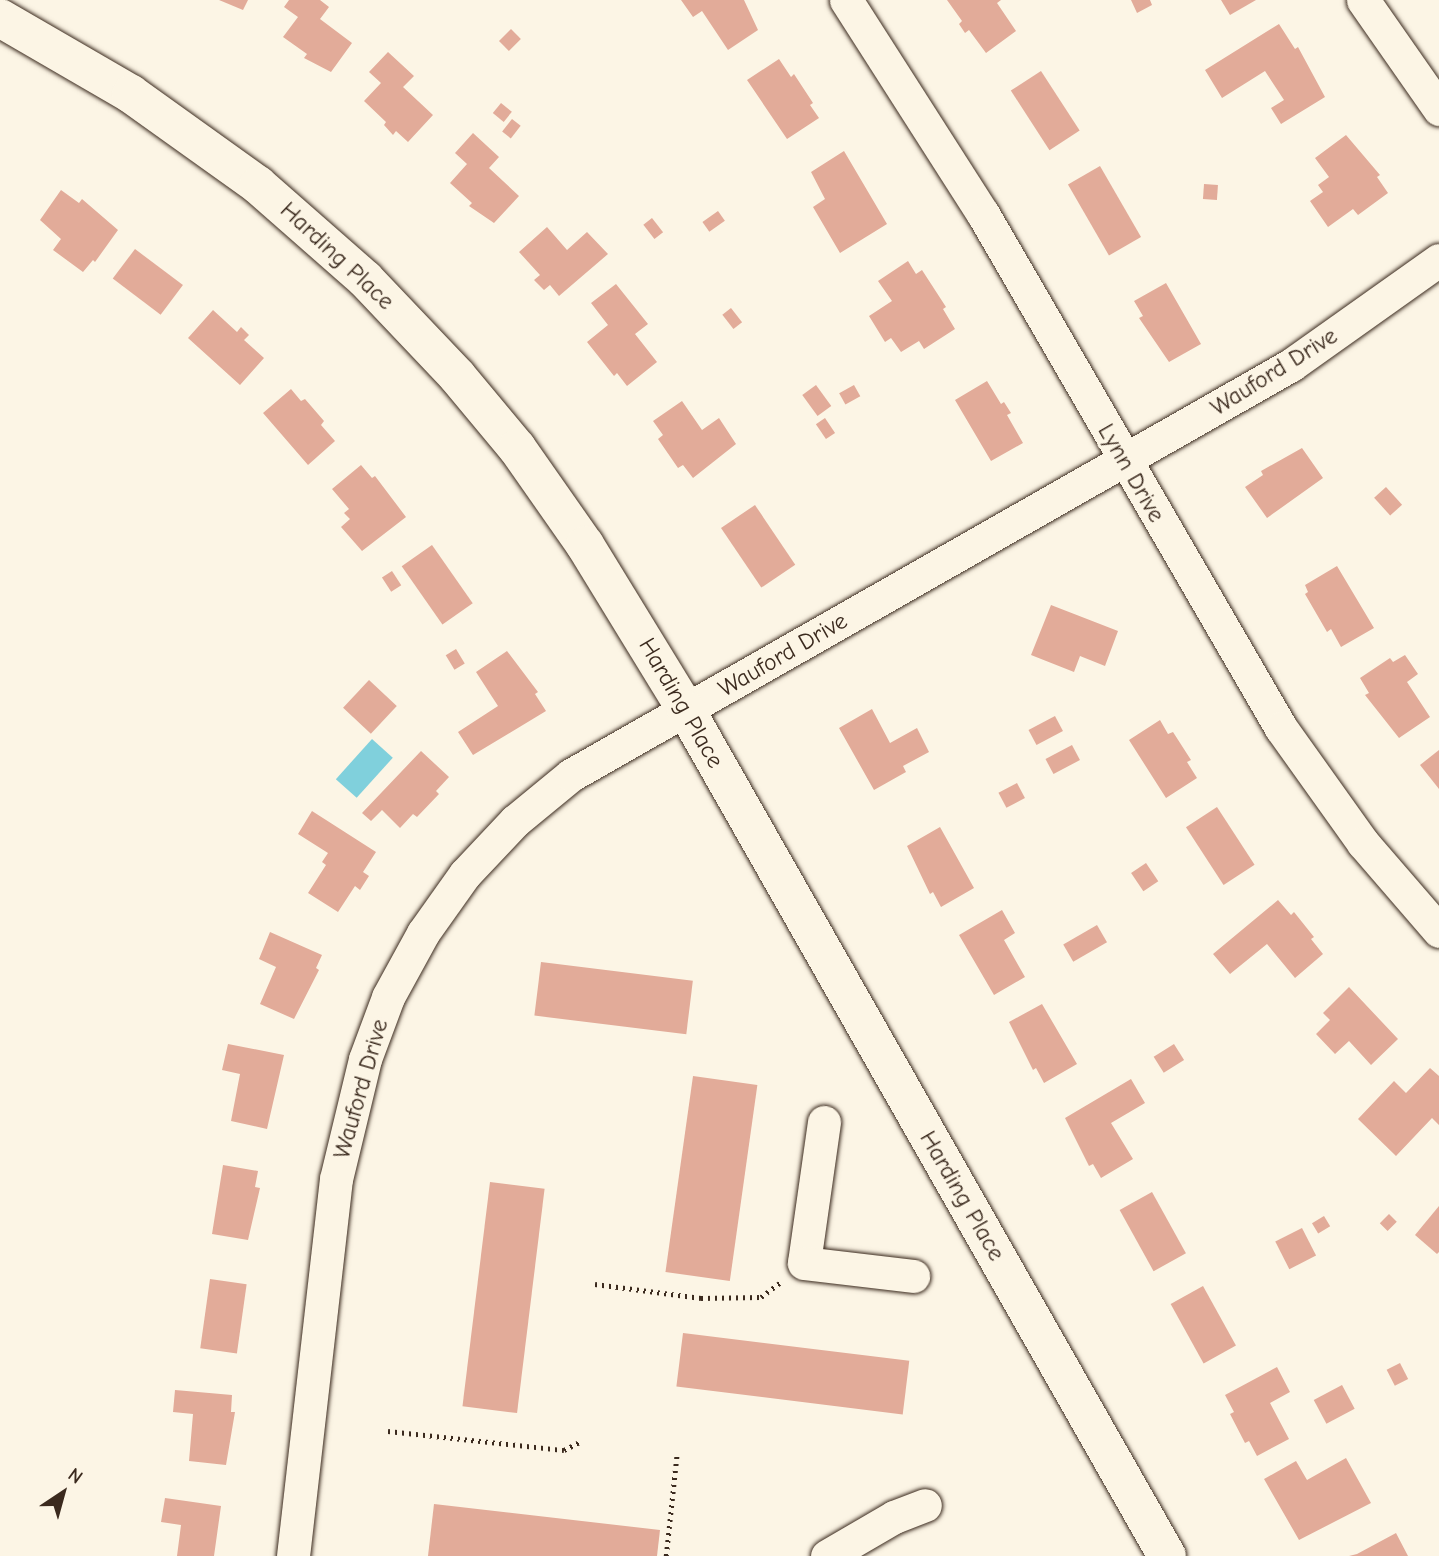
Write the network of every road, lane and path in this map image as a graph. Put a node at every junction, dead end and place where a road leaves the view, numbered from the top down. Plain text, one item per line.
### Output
1 (846, 0) edge
2 (1363, 0) edge
3 (0, 18) edge
4 (1439, 109) edge
5 (1439, 260) edge
6 (1124, 462) junction
7 (686, 710) junction
8 (1439, 931) edge
9 (824, 1122) dead end
10 (804, 1263) junction
11 (913, 1276) dead end
12 (595, 1284) dead end
13 (388, 1431) dead end
14 (580, 1442) dead end
15 (677, 1453) dead end
16 (925, 1505) dead end
17 (293, 1556) edge
18 (666, 1556) edge
19 (827, 1556) edge
20 (1167, 1556) edge

1 - 6 street, Lynn Drive
2 - 4 street
3 - 7 main road, Harding Place
5 - 6 street, Wauford Drive
6 - 7 street, Wauford Drive
6 - 8 street, Lynn Drive
7 - 17 street, Wauford Drive
7 - 20 main road, Harding Place
9 - 10 street
10 - 11 street
10 - 12 path
13 - 14 path
15 - 18 path
16 - 19 street

